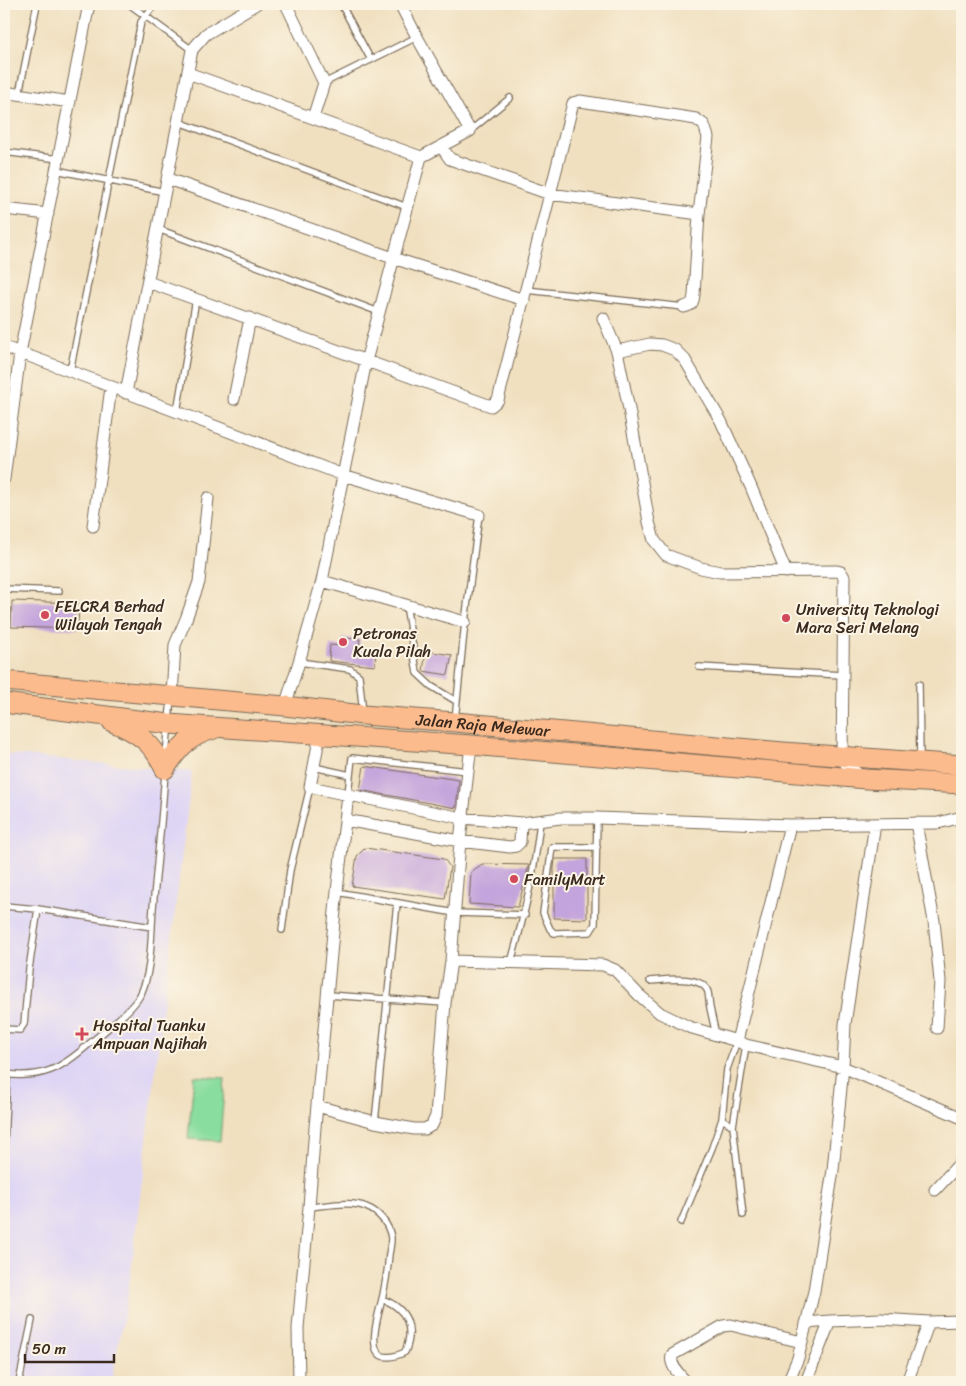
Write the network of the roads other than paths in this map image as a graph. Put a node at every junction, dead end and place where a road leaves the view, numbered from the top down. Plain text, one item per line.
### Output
1 (37, 4) edge
2 (89, 4) edge
3 (129, 4) edge
4 (155, 4) edge
5 (256, 4) edge
6 (286, 4) edge
7 (341, 4) edge
8 (400, 4) edge
9 (145, 16) junction
10 (417, 38) junction
11 (192, 50) junction
12 (371, 60) junction
13 (188, 73) junction
14 (324, 83) junction
15 (4, 92) edge
16 (19, 94) junction
17 (510, 98) dead end
18 (70, 102) junction
19 (313, 118) junction
20 (178, 122) junction
21 (470, 131) junction
22 (441, 146) junction
23 (4, 152) edge
24 (421, 157) junction
25 (57, 164) junction
26 (168, 179) junction
27 (109, 180) junction
28 (165, 192) junction
29 (550, 194) junction
30 (407, 207) junction
31 (4, 209) edge
32 (48, 214) junction
33 (699, 214) junction
34 (158, 229) junction
35 (393, 258) junction
36 (148, 282) junction
37 (525, 295) junction
38 (196, 299) junction
39 (684, 307) joint
40 (379, 312) junction
41 (250, 318) junction
42 (603, 318) dead end
43 (4, 347) edge
44 (617, 351) junction
45 (20, 353) junction
46 (366, 361) junction
47 (70, 371) junction
48 (111, 387) junction
49 (126, 393) junction
50 (234, 399) dead end
51 (177, 412) junction
52 (343, 475) junction
53 (4, 479) edge
54 (208, 498) dead end
55 (479, 515) joint
56 (93, 526) dead end
57 (786, 572) junction
58 (322, 581) junction
59 (4, 589) edge
60 (59, 591) dead end
61 (406, 605) junction
62 (465, 622) junction
63 (300, 662) junction
64 (699, 667) dead end
65 (842, 674) junction
66 (4, 681) edge
67 (918, 684) dead end
68 (172, 696) junction
69 (456, 702) junction
70 (4, 703) edge
71 (285, 706) junction
72 (88, 713) junction
73 (363, 715) junction
74 (455, 722) junction
75 (169, 724) junction
76 (227, 728) junction
77 (320, 734) junction
78 (471, 745) junction
79 (784, 752) junction
80 (842, 756) junction
81 (920, 762) junction
82 (962, 765) edge
83 (314, 767) junction
84 (165, 769) junction
85 (468, 771) junction
86 (783, 772) junction
87 (810, 774) junction
88 (350, 775) junction
89 (866, 779) junction
90 (962, 784) edge
91 (310, 787) junction
92 (348, 795) junction
93 (962, 817) edge
94 (462, 818) junction
95 (597, 818) junction
96 (345, 820) junction
97 (540, 821) junction
98 (521, 822) junction
99 (916, 823) junction
100 (875, 824) junction
101 (790, 825) junction
102 (460, 841) junction
103 (597, 846) junction
104 (337, 892) junction
105 (397, 903) junction
106 (4, 906) edge
107 (38, 909) junction
108 (454, 913) junction
109 (524, 915) junction
110 (152, 927) junction
111 (282, 930) dead end
112 (451, 961) junction
113 (511, 962) junction
114 (650, 981) dead end
115 (328, 995) junction
116 (387, 999) junction
117 (445, 1003) junction
118 (937, 1028) dead end
119 (4, 1030) edge
120 (716, 1035) junction
121 (742, 1043) junction
122 (843, 1067) junction
123 (5, 1074) edge
124 (318, 1106) junction
125 (962, 1118) edge
126 (722, 1119) junction
127 (375, 1122) junction
128 (733, 1126) junction
129 (4, 1144) edge
130 (962, 1161) edge
131 (935, 1190) dead end
132 (309, 1207) junction
133 (743, 1215) dead end
134 (681, 1222) dead end
135 (382, 1299) junction
136 (32, 1320) dead end
137 (830, 1321) junction
138 (962, 1321) edge
139 (928, 1322) junction
140 (806, 1323) junction
141 (802, 1342) junction
142 (19, 1382) edge
143 (299, 1382) edge
144 (686, 1382) edge
145 (788, 1382) edge
146 (806, 1382) edge
147 (907, 1382) edge

1 - 16 lane
2 - 18 street
3 - 9 lane
4 - 9 lane
5 - 11 street
6 - 14 street
7 - 12 lane
8 - 10 street
9 - 11 lane
9 - 27 lane
10 - 12 lane
10 - 21 street
11 - 13 street
12 - 14 lane
13 - 19 street
13 - 20 street
14 - 19 street
15 - 16 street
16 - 18 street
17 - 21 lane
18 - 25 street
19 - 24 street
20 - 26 street
20 - 30 lane
21 - 22 street
22 - 24 street
22 - 29 street
23 - 25 lane
24 - 30 street
25 - 27 lane
25 - 32 street
26 - 28 street
26 - 35 street
27 - 28 lane
27 - 47 lane
28 - 34 street
29 - 33 street
29 - 33 street
29 - 37 street
30 - 35 street
31 - 32 street
32 - 45 street
33 - 39 street
34 - 36 street
34 - 40 lane
35 - 37 street
35 - 40 street
36 - 38 street
36 - 49 street
37 - 39 lane
37 - 46 street
38 - 41 street
38 - 51 lane
40 - 46 street
41 - 46 street
41 - 50 street
42 - 44 street
43 - 45 street
44 - 57 street
44 - 57 street
45 - 47 street
45 - 53 street
46 - 52 street
47 - 48 street
48 - 49 street
48 - 56 street
49 - 51 street
51 - 52 street
52 - 55 street
52 - 58 street
54 - 68 street
55 - 62 lane
57 - 65 street
58 - 61 street
58 - 63 street
59 - 60 lane
61 - 62 street
61 - 69 lane
62 - 69 lane
63 - 71 street
63 - 73 lane
64 - 65 lane
65 - 80 street
66 - 68 highway, Jalan Raja Melewar
67 - 81 lane
68 - 71 highway, Jalan Raja Melewar
68 - 75 lane
69 - 74 lane
70 - 72 highway, Jalan Raja Melewar
71 - 73 highway, Jalan Raja Melewar
72 - 75 highway, Jalan Raja Melewar
72 - 84 highway
73 - 74 highway, Jalan Raja Melewar
74 - 79 highway, Jalan Raja Melewar
75 - 76 highway, Jalan Raja Melewar
75 - 84 lane
76 - 77 highway, Jalan Raja Melewar
76 - 84 highway
77 - 78 highway, Jalan Raja Melewar
77 - 83 street
78 - 85 street
78 - 86 highway, Jalan Raja Melewar
79 - 80 highway, Jalan Raja Melewar
79 - 86 highway
80 - 81 highway, Jalan Raja Melewar
80 - 87 street
80 - 89 street
81 - 82 highway, Jalan Raja Melewar
83 - 88 lane
83 - 91 street
84 - 110 lane
85 - 88 lane
85 - 94 street
86 - 87 highway, Jalan Raja Melewar
87 - 89 highway, Jalan Raja Melewar
88 - 92 lane
89 - 90 highway, Jalan Raja Melewar
91 - 92 street
91 - 111 lane
92 - 94 street
92 - 96 street
93 - 99 street
94 - 98 street
94 - 102 street
95 - 97 street
95 - 101 street
95 - 103 lane
96 - 102 street
96 - 104 street
97 - 98 street
97 - 109 lane
98 - 102 street
99 - 100 street
99 - 118 street
100 - 101 street
100 - 122 street
101 - 121 street
102 - 108 street
103 - 103 lane
104 - 105 lane
104 - 115 street
105 - 108 lane
105 - 116 lane
106 - 107 lane
107 - 110 lane
107 - 119 lane
108 - 109 lane
108 - 112 street
109 - 113 lane
110 - 123 lane
112 - 113 street
112 - 117 street
113 - 120 street
114 - 120 lane
115 - 116 lane
115 - 124 street
116 - 117 lane
116 - 127 lane
117 - 127 street
120 - 121 street
121 - 122 street
121 - 126 lane
121 - 128 lane
122 - 125 street
122 - 140 street
123 - 129 lane
124 - 127 street
124 - 132 street
126 - 128 lane
126 - 134 lane
128 - 133 lane
130 - 131 street
132 - 135 lane
132 - 143 street
135 - 135 lane
136 - 142 lane
137 - 139 street
137 - 140 street
137 - 146 street
138 - 139 street
139 - 147 street
140 - 141 street
141 - 144 street
141 - 145 street

